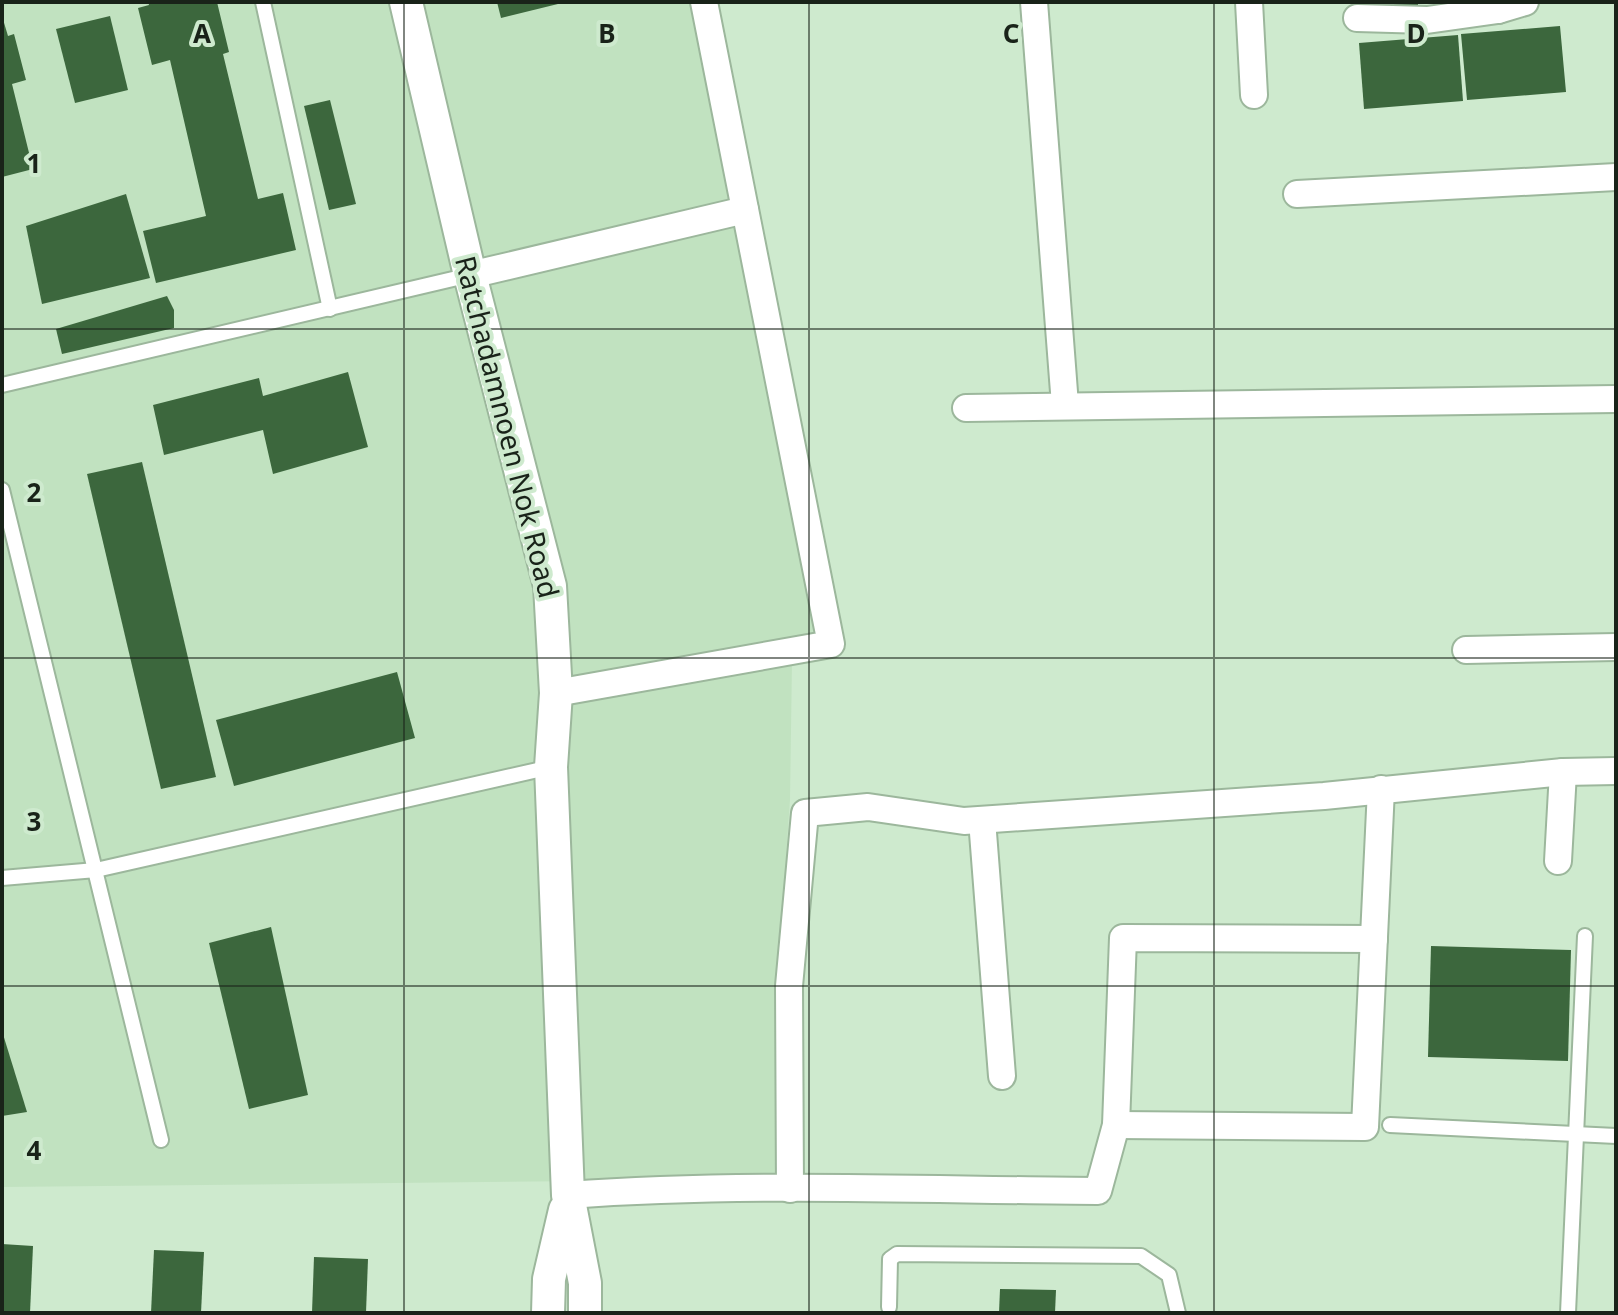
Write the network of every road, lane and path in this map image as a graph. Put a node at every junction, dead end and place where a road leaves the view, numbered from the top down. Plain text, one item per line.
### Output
1 (263, 2) edge
2 (406, 2) edge
3 (704, 2) edge
4 (1034, 2) edge
5 (1249, 2) edge
6 (1525, 2) edge
7 (1498, 6) edge
8 (1426, 11) edge
9 (1357, 18) dead end
10 (1254, 95) dead end
11 (1616, 177) edge
12 (1297, 194) dead end
13 (745, 210) junction
14 (470, 275) junction
15 (330, 309) junction
16 (2, 385) edge
17 (1616, 399) edge
18 (1065, 405) junction
19 (966, 408) dead end
20 (2, 490) edge
21 (1616, 647) edge
22 (1466, 650) dead end
23 (556, 693) junction
24 (551, 767) junction
25 (1616, 771) edge
26 (1563, 772) junction
27 (1381, 789) junction
28 (982, 820) junction
29 (1558, 861) dead end
30 (96, 870) junction
31 (2, 878) edge
32 (1585, 936) dead end
33 (1374, 939) junction
34 (1002, 1076) dead end
35 (1116, 1125) junction
36 (1390, 1125) dead end
37 (1576, 1134) junction
38 (1616, 1136) edge
39 (161, 1140) dead end
40 (790, 1189) junction
41 (568, 1195) junction
42 (889, 1307) dead end
43 (548, 1313) edge
44 (585, 1313) edge
45 (1178, 1313) edge
46 (1568, 1313) edge

1 - 15 lane
2 - 14 street, Ratchadamnoen Nok Road
3 - 13 street
4 - 18 street
5 - 10 street
6 - 7 street
7 - 8 street
8 - 9 street
11 - 12 street
13 - 14 street
13 - 23 street
14 - 15 lane
14 - 23 street, Ratchadamnoen Nok Road
15 - 16 lane
17 - 18 street
18 - 19 street
20 - 30 lane
21 - 22 street
23 - 24 street, Ratchadamnoen Nok Road
24 - 30 lane
24 - 41 street, Ratchadamnoen Nok Road
25 - 26 street
26 - 27 street
26 - 29 street
27 - 28 street
27 - 33 street
28 - 34 street
28 - 40 street
30 - 31 lane
30 - 39 lane
32 - 37 lane
33 - 35 street
33 - 35 street
35 - 40 street
36 - 37 lane
37 - 38 lane
37 - 46 lane
40 - 41 street
41 - 43 street, Ratchadamnoen Nok Road
41 - 44 street, Ratchadamnoen Nok Road
42 - 45 lane

